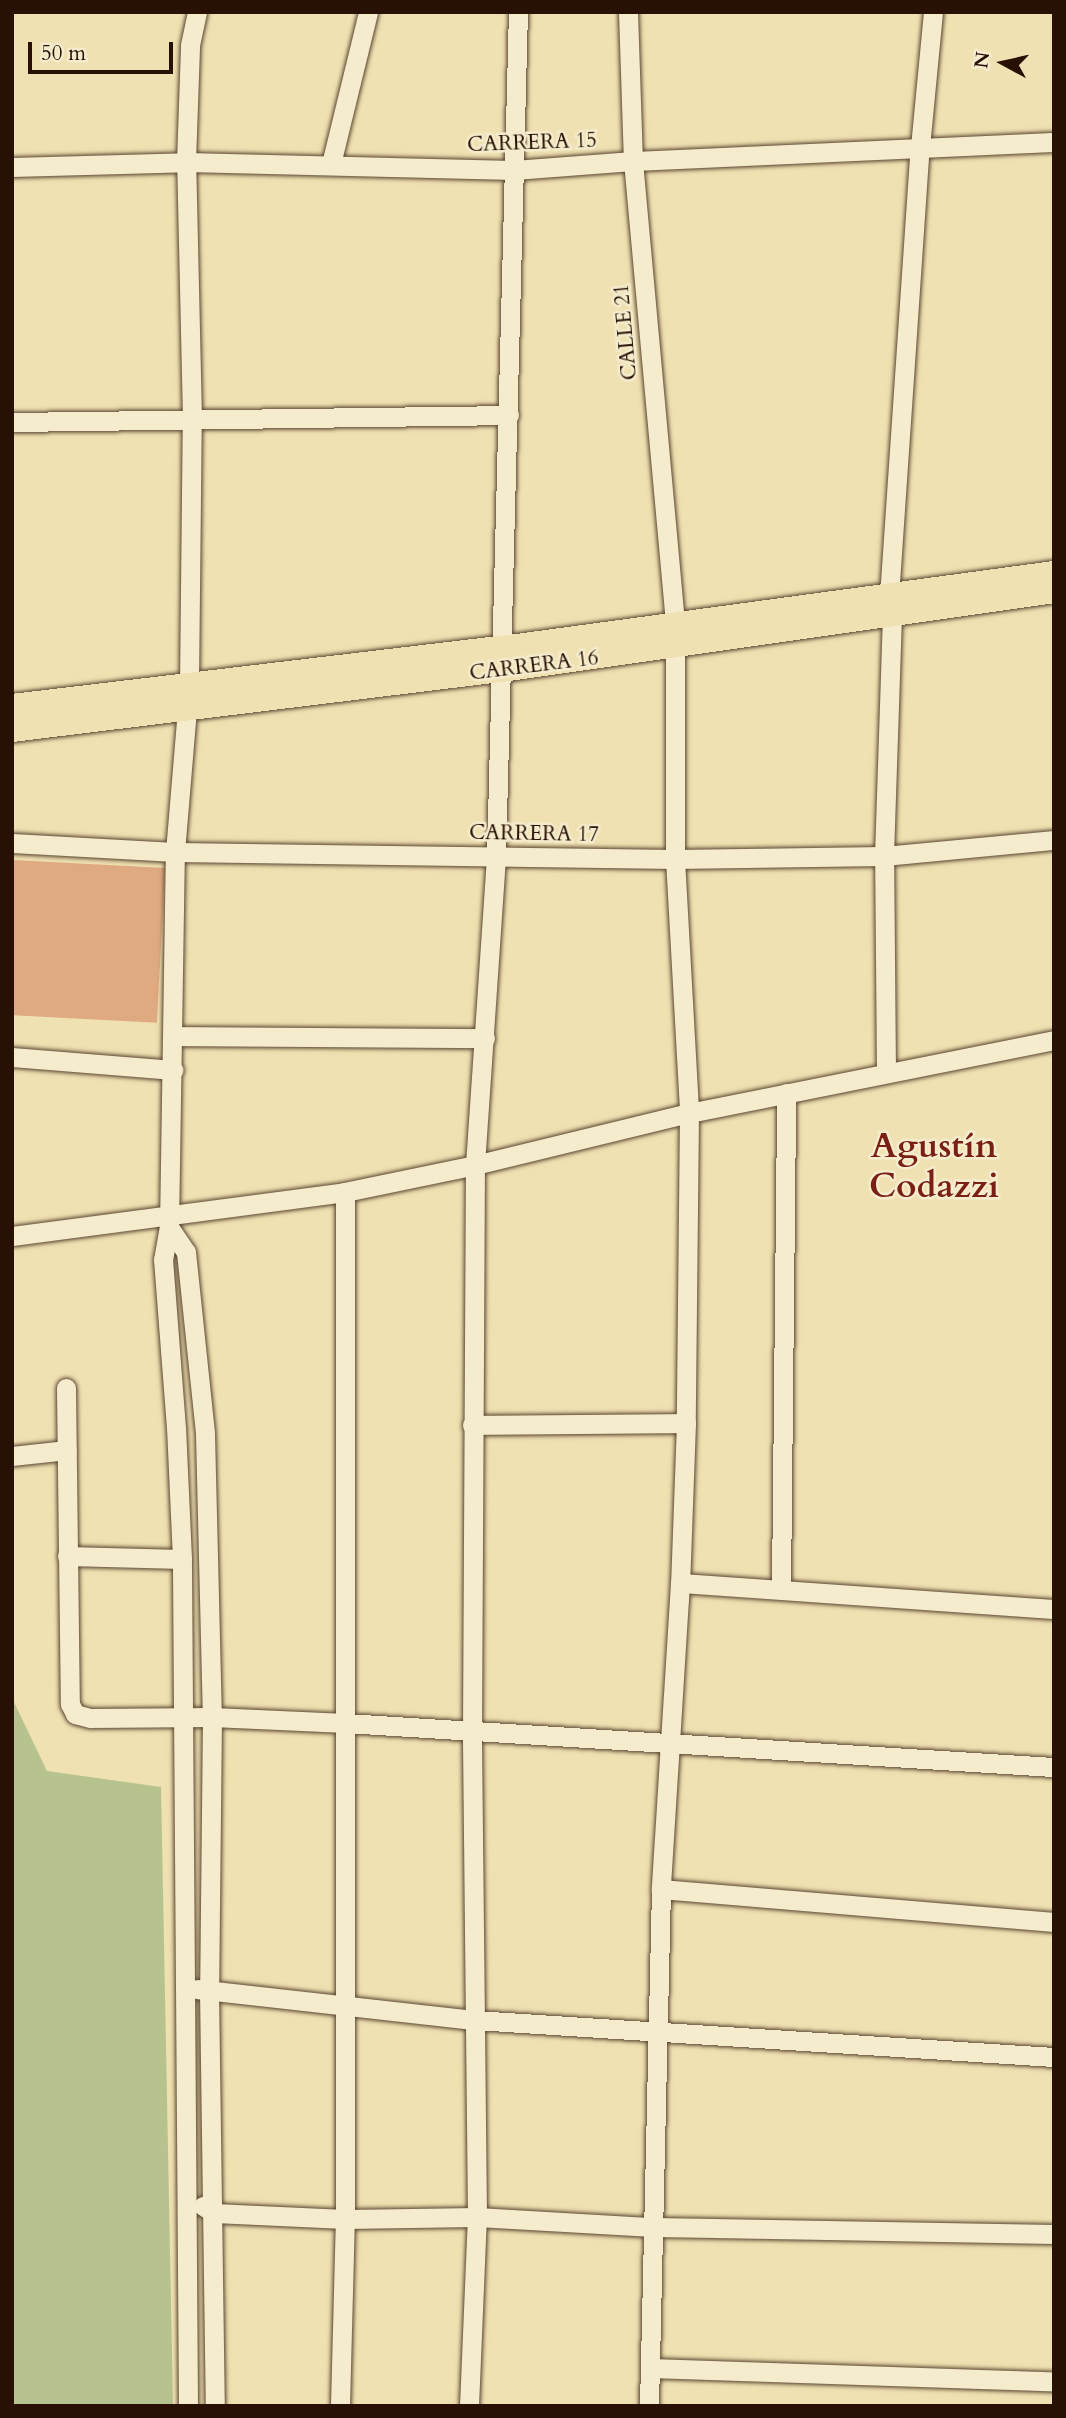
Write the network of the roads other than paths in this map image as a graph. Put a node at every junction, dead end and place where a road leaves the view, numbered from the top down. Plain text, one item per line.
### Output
1 (197, 12) edge
2 (368, 12) edge
3 (518, 12) edge
4 (628, 12) edge
5 (933, 12) edge
6 (1054, 142) edge
7 (920, 147) junction
8 (633, 161) junction
9 (186, 162) junction
10 (331, 164) junction
11 (12, 167) edge
12 (514, 170) junction
13 (509, 415) junction
14 (192, 419) junction
15 (12, 422) edge
16 (1054, 573) edge
17 (1054, 591) edge
18 (891, 606) junction
19 (676, 636) junction
20 (502, 659) junction
21 (188, 697) junction
22 (12, 706) edge
23 (12, 730) edge
24 (1054, 840) edge
25 (12, 843) edge
26 (175, 852) junction
27 (496, 856) junction
28 (884, 856) junction
29 (675, 859) junction
30 (174, 1036) junction
31 (485, 1038) junction
32 (1054, 1041) edge
33 (12, 1057) edge
34 (173, 1070) junction
35 (886, 1073) junction
36 (786, 1093) junction
37 (689, 1113) junction
38 (475, 1165) junction
39 (345, 1192) junction
40 (169, 1220) junction
41 (12, 1236) edge
42 (66, 1388) dead end
43 (686, 1423) junction
44 (472, 1425) junction
45 (67, 1450) junction
46 (12, 1456) edge
47 (67, 1556) junction
48 (182, 1559) junction
49 (680, 1583) junction
50 (781, 1588) junction
51 (1054, 1609) edge
52 (212, 1717) junction
53 (183, 1719) junction
54 (346, 1723) junction
55 (472, 1732) junction
56 (670, 1743) junction
57 (1054, 1767) edge
58 (661, 1889) junction
59 (1054, 1923) edge
60 (184, 1989) junction
61 (209, 1990) junction
62 (343, 2007) junction
63 (475, 2020) junction
64 (659, 2030) junction
65 (1054, 2057) edge
66 (186, 2197) junction
67 (214, 2213) junction
68 (477, 2217) junction
69 (345, 2219) junction
70 (653, 2227) junction
71 (1054, 2234) edge
72 (652, 2368) junction
73 (1054, 2381) edge
74 (188, 2406) edge
75 (215, 2406) edge
76 (340, 2406) edge
77 (469, 2406) edge
78 (649, 2406) edge

1 - 9 street
2 - 10 street
3 - 12 street
4 - 8 street, CALLE 21
5 - 7 street
6 - 7 street, CARRERA 15
7 - 8 street, CARRERA 15
7 - 18 street
8 - 12 street, CARRERA 15
8 - 19 street, CALLE 21
9 - 10 street, CARRERA 15
9 - 11 street, CARRERA 15
9 - 14 street
10 - 12 street, CARRERA 15
12 - 13 street
13 - 14 street
13 - 20 street
14 - 15 street
14 - 21 street
16 - 18 main road, CARRERA 16
17 - 18 main road, CARRERA 16
18 - 19 main road, CARRERA 16
18 - 28 street
19 - 20 main road, CARRERA 16
19 - 29 street, CALLE 21
20 - 21 main road, CARRERA 16
20 - 27 street
21 - 22 main road, CARRERA 16
21 - 23 main road, CARRERA 16
21 - 26 street
24 - 28 street, CARRERA 17
25 - 26 street, CARRERA 17
26 - 27 street, CARRERA 17
26 - 30 street
27 - 29 street, CARRERA 17
27 - 31 street
28 - 29 street, CARRERA 17
28 - 35 street
29 - 37 street, CALLE 21
30 - 31 street
30 - 34 street
31 - 38 street
32 - 35 street
33 - 34 street
34 - 40 street
35 - 36 street
36 - 37 street
36 - 50 street
37 - 38 street
37 - 43 street, CALLE 21
38 - 39 street
38 - 44 street
39 - 40 street
39 - 54 street
40 - 41 street
40 - 48 street
40 - 52 street
42 - 45 street
43 - 44 street
43 - 49 street, CALLE 21
44 - 55 street
45 - 46 street
45 - 47 street
47 - 48 street
47 - 53 street
48 - 53 street
49 - 50 street
49 - 56 street, CALLE 21
50 - 51 street
52 - 53 street
52 - 54 street
52 - 61 street
53 - 60 street
54 - 55 street
54 - 62 street
55 - 56 street
55 - 63 street
56 - 57 street
56 - 58 street, CALLE 21
58 - 59 street
58 - 64 street, CALLE 21
60 - 61 street
60 - 66 street
61 - 62 street
61 - 67 street
62 - 63 street
62 - 69 street
63 - 64 street
63 - 68 street
64 - 65 street
64 - 70 street, CALLE 21
66 - 67 street
66 - 74 street
67 - 69 street
67 - 75 street
68 - 69 street
68 - 70 street
68 - 77 street
69 - 76 street
70 - 71 street
70 - 72 street, CALLE 21
72 - 73 street
72 - 78 street, CALLE 21

